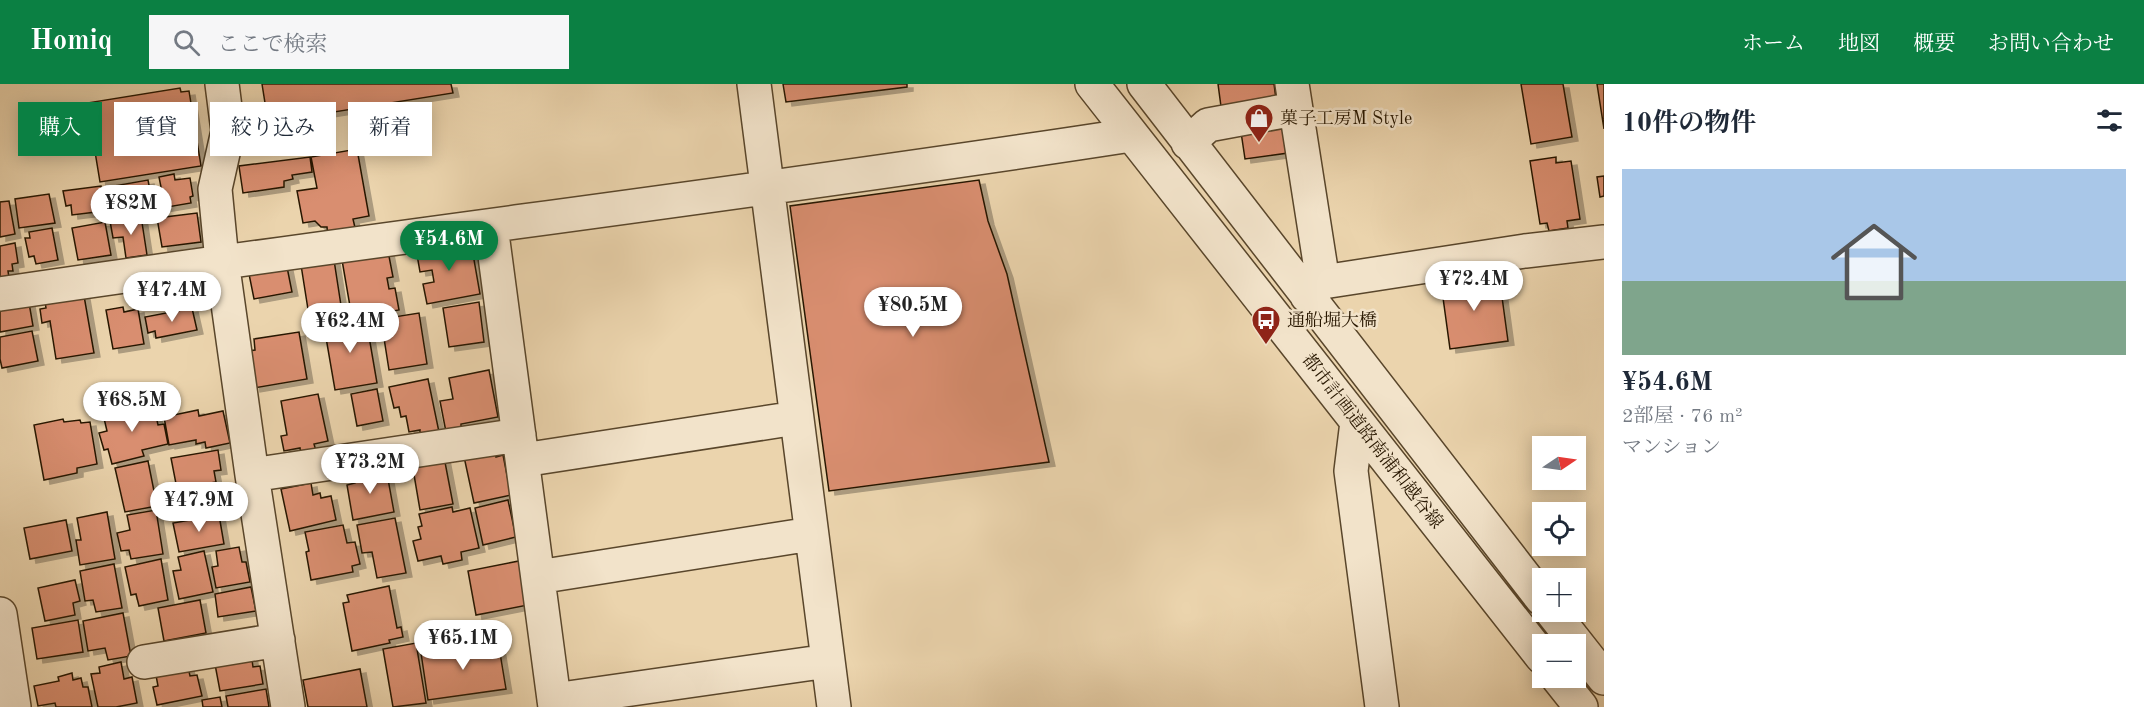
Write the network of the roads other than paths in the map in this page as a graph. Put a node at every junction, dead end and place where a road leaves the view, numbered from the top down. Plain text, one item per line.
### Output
1 (222, 84) edge
2 (754, 84) edge
3 (1092, 84) edge
4 (1144, 84) edge
5 (1294, 97) edge
6 (1131, 135) junction
7 (1188, 143) junction
8 (767, 189) junction
9 (491, 226) junction
10 (1604, 242) edge
11 (222, 261) junction
12 (1315, 289) junction
13 (0, 294) edge
14 (796, 418) junction
15 (1357, 422) junction
16 (521, 448) junction
17 (252, 475) junction
18 (811, 534) junction
19 (538, 577) junction
20 (1532, 586) edge
21 (0, 614) edge
22 (1560, 622) edge
23 (278, 640) junction
24 (1532, 644) edge
25 (828, 661) junction
26 (144, 662) dead end
27 (1604, 678) edge
28 (1566, 688) edge
29 (555, 704) edge
30 (14, 707) edge
31 (288, 707) edge
32 (834, 707) edge
33 (1382, 707) edge
34 (1581, 707) edge

1 - 11 street
2 - 8 street
3 - 6 street, 都市計画道路南浦和越谷線
4 - 7 street, 都市計画道路南浦和越谷線
5 - 7 street
5 - 12 street
6 - 8 street
6 - 15 street, 都市計画道路南浦和越谷線
7 - 12 street, 都市計画道路南浦和越谷線
8 - 9 street
8 - 14 street
9 - 11 street
9 - 16 street
10 - 12 street
11 - 13 street
11 - 17 street
12 - 20 street, 都市計画道路南浦和越谷線
14 - 16 street
14 - 18 street
15 - 24 street, 都市計画道路南浦和越谷線
15 - 33 street
16 - 17 street
16 - 19 street
17 - 23 street
18 - 19 street
18 - 25 street
19 - 29 street
21 - 30 street
22 - 27 street
23 - 26 street
23 - 31 street
25 - 29 street
25 - 32 street
28 - 34 street

